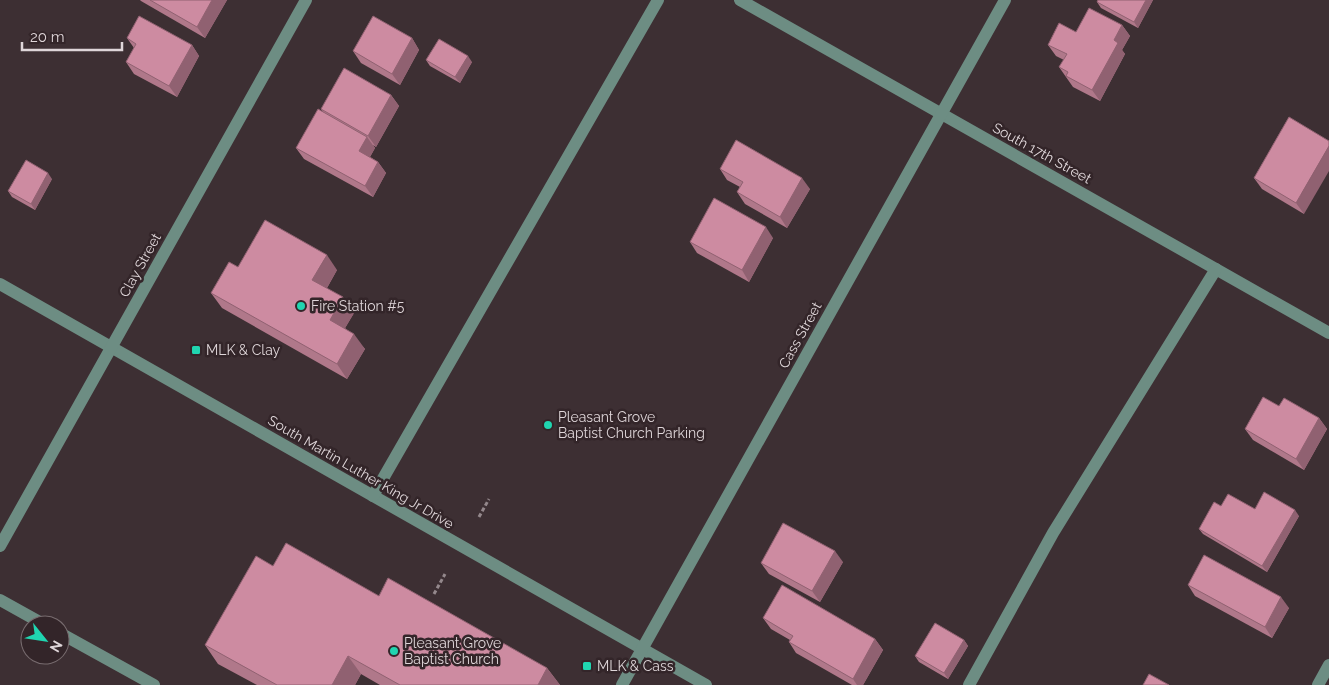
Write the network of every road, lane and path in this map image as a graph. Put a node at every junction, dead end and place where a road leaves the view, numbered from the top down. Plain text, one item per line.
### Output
1 (306, 0) edge
2 (658, 0) edge
3 (740, 0) edge
4 (1005, 0) edge
5 (942, 114) junction
6 (1216, 269) junction
7 (0, 284) edge
8 (1329, 333) edge
9 (111, 347) junction
10 (373, 496) junction
11 (489, 499) dead end
12 (479, 516) dead end
13 (0, 546) edge
14 (446, 574) dead end
15 (434, 594) dead end
16 (0, 600) edge
17 (27, 615) edge
18 (70, 639) edge
19 (642, 648) junction
20 (1329, 666) edge
21 (154, 685) edge
22 (622, 685) edge
23 (706, 685) edge
24 (968, 685) edge
25 (1318, 685) edge

1 - 9 street, Clay Street
2 - 10 street
3 - 5 street, South 17th Street
4 - 5 street, Cass Street
5 - 6 street, South 17th Street
5 - 19 street, Cass Street
6 - 8 street, South 17th Street
6 - 24 street
7 - 9 street, South Martin Luther King Jr Drive
9 - 10 street, South Martin Luther King Jr Drive
9 - 13 street, Clay Street
10 - 19 street, South Martin Luther King Jr Drive
11 - 12 path
14 - 15 path
16 - 17 street
18 - 21 street
19 - 22 street, Cass Street
19 - 23 street, South Martin Luther King Jr Drive
20 - 25 street

